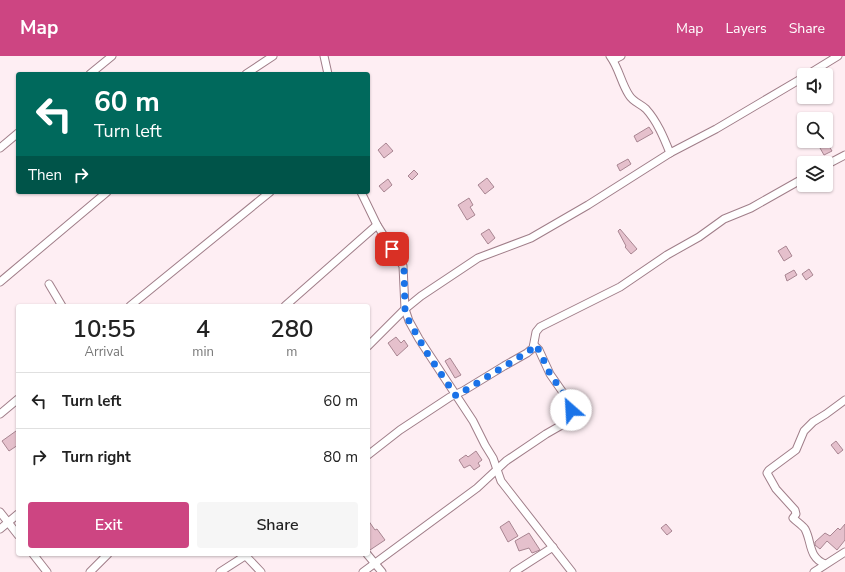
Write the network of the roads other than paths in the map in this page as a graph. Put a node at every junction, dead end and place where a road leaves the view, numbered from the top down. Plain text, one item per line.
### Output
1 (112, 56) edge
2 (273, 56) edge
3 (324, 56) edge
4 (621, 56) edge
5 (838, 56) edge
6 (611, 58) edge
7 (818, 68) edge
8 (92, 72) edge
9 (249, 72) edge
10 (328, 72) edge
11 (797, 81) edge
12 (16, 135) edge
13 (0, 148) edge
14 (670, 153) junction
15 (845, 155) edge
16 (833, 161) edge
17 (797, 182) edge
18 (105, 194) edge
19 (268, 194) edge
20 (362, 194) edge
21 (377, 225) junction
22 (0, 282) edge
23 (49, 284) dead end
24 (61, 304) edge
25 (132, 304) edge
26 (289, 304) edge
27 (405, 309) junction
28 (370, 344) edge
29 (534, 345) junction
30 (456, 396) junction
31 (845, 400) edge
32 (16, 401) edge
33 (0, 414) edge
34 (370, 454) edge
35 (497, 471) junction
36 (0, 512) edge
37 (16, 516) edge
38 (8, 523) junction
39 (0, 529) edge
40 (16, 533) edge
41 (553, 547) junction
42 (845, 552) edge
43 (35, 556) edge
44 (106, 556) edge
45 (244, 556) edge
46 (247, 556) edge
47 (369, 556) edge
48 (376, 564) junction
49 (825, 564) junction
50 (47, 572) edge
51 (90, 572) edge
52 (220, 572) edge
53 (260, 572) edge
54 (363, 572) edge
55 (382, 572) edge
56 (514, 572) edge
57 (572, 572) edge
58 (814, 572) edge

1 - 8 street
2 - 9 street
3 - 10 street
4 - 6 street
5 - 7 street
6 - 14 street
11 - 14 street
12 - 13 street
14 - 27 street
15 - 16 street
17 - 29 street
18 - 22 street
19 - 25 street
20 - 21 street
21 - 26 street
21 - 27 street
23 - 24 street
27 - 28 street
27 - 30 street
29 - 30 street
29 - 35 street
30 - 34 street
30 - 35 street
31 - 49 street
32 - 33 street
35 - 41 street
35 - 48 street
36 - 38 street
37 - 38 street
38 - 39 street
38 - 40 street
41 - 56 street
41 - 57 street
42 - 49 street
43 - 50 street
44 - 51 street
45 - 52 street
46 - 53 street
47 - 48 street
48 - 54 street
48 - 55 street
49 - 58 street

